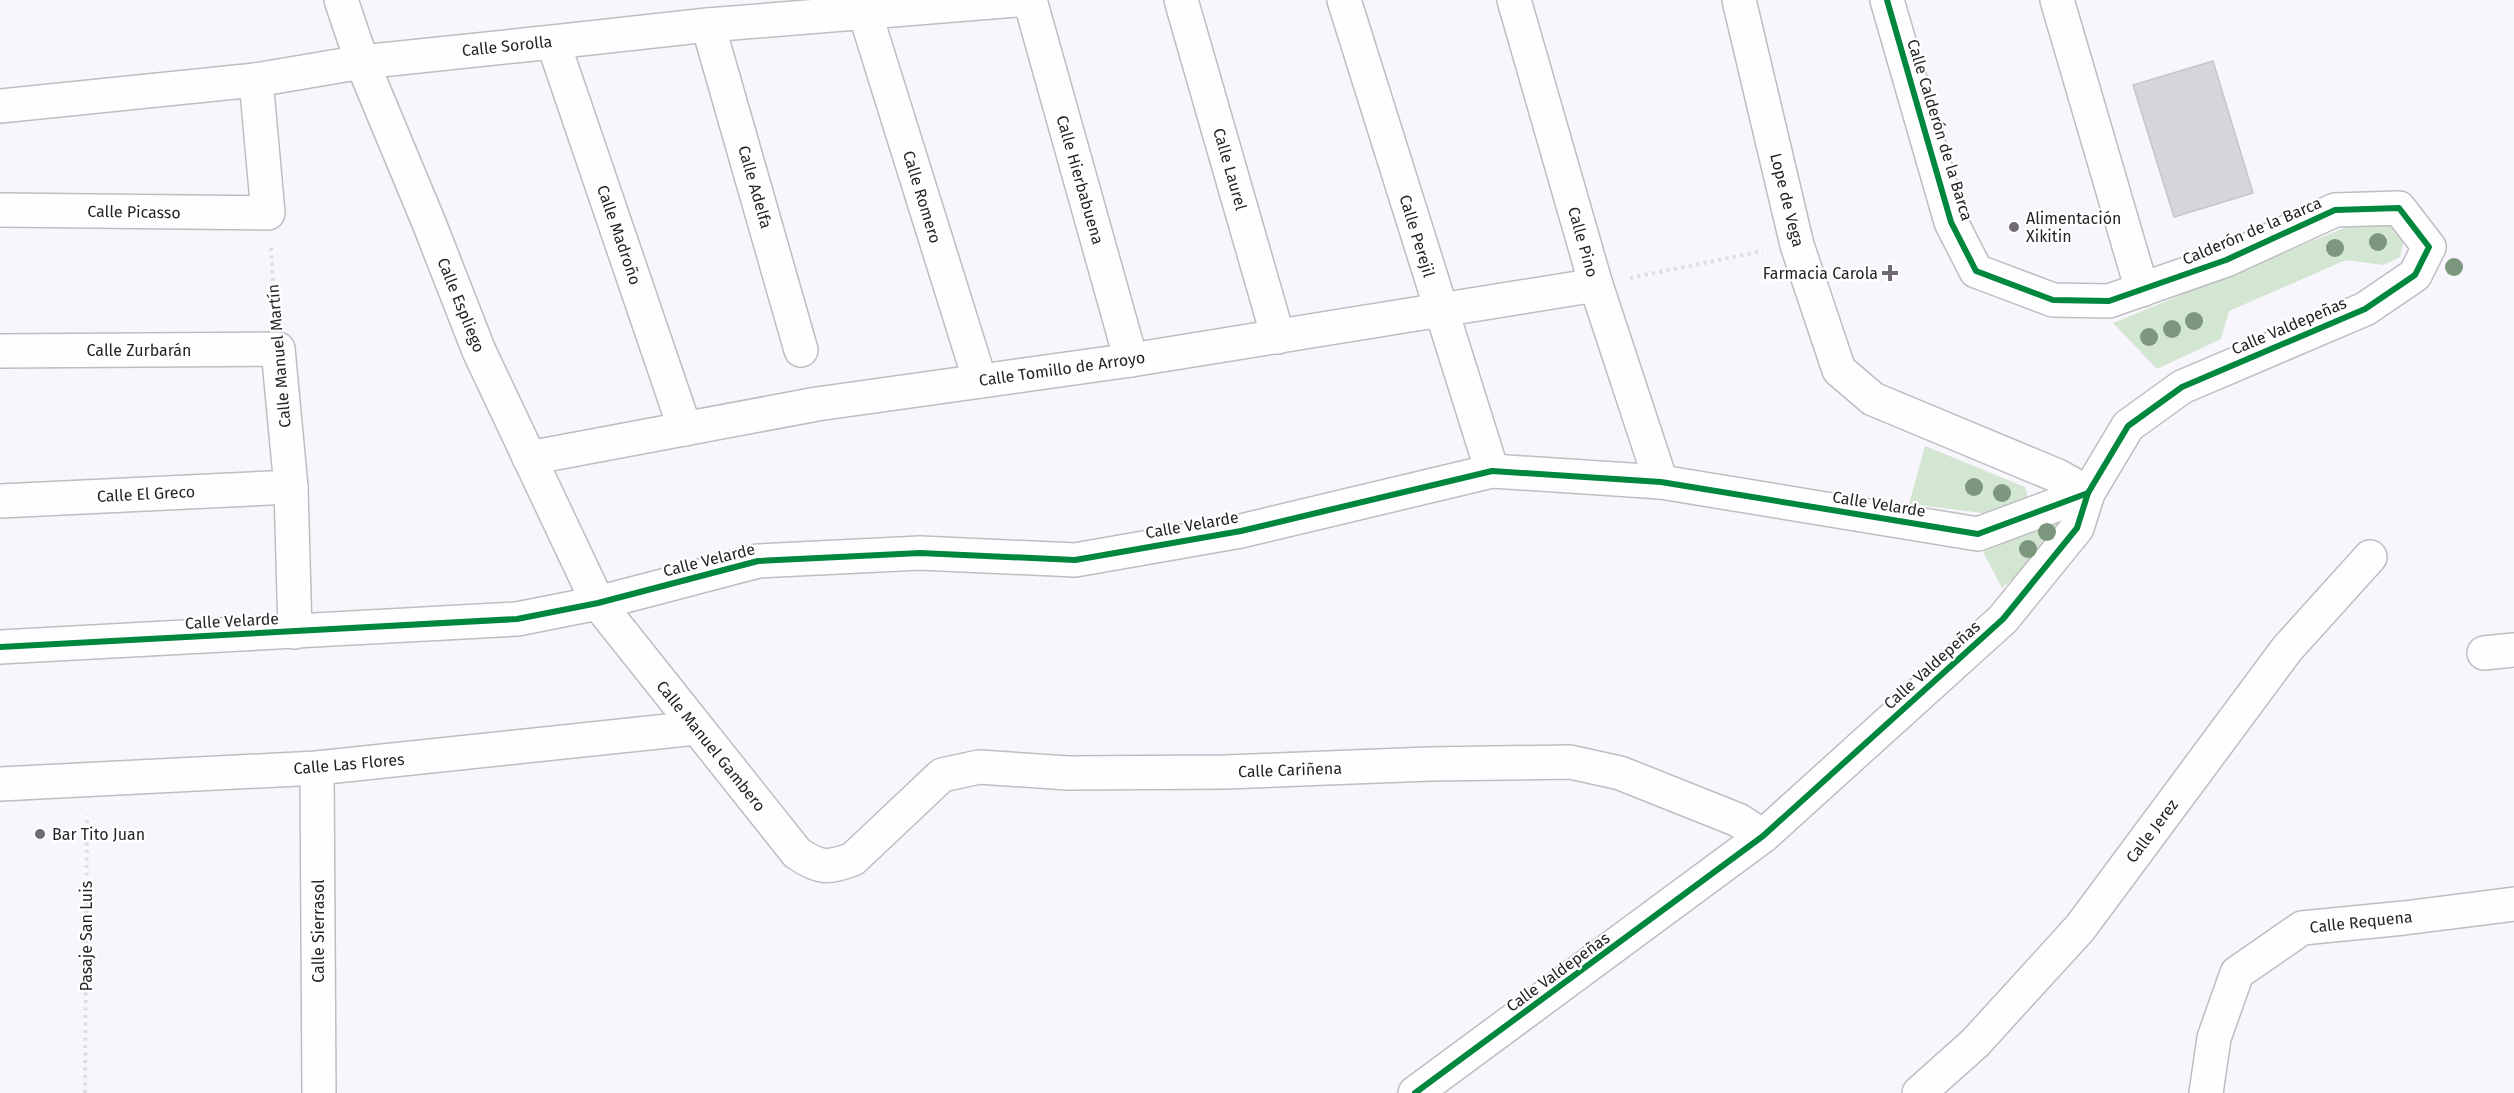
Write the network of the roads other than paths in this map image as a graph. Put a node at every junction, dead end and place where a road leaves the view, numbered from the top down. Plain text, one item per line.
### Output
1 (341, 0) edge
2 (1016, 0) edge
3 (1030, 0) edge
4 (1181, 0) edge
5 (1344, 0) edge
6 (1514, 0) edge
7 (1739, 0) edge
8 (1887, 0) edge
9 (2057, 0) edge
10 (865, 13) junction
11 (708, 25) junction
12 (553, 42) junction
13 (362, 62) junction
14 (256, 80) junction
15 (0, 106) edge
16 (0, 210) edge
17 (2429, 247) joint
18 (1596, 285) junction
19 (2142, 290) junction
20 (1440, 311) junction
21 (1278, 337) junction
22 (278, 349) joint
23 (801, 350) dead end
24 (0, 351) edge
25 (1131, 360) junction
26 (980, 381) junction
27 (686, 429) junction
28 (529, 458) junction
29 (1492, 471) junction
30 (1661, 482) junction
31 (291, 486) junction
32 (2088, 493) junction
33 (0, 501) edge
34 (2370, 556) dead end
35 (598, 603) junction
36 (295, 632) junction
37 (0, 647) edge
38 (696, 728) junction
39 (317, 768) junction
40 (0, 784) edge
41 (1763, 836) junction
42 (837, 865) joint
43 (2514, 904) edge
44 (319, 1093) edge
45 (1415, 1093) edge
46 (1919, 1093) edge
47 (2206, 1093) edge

1 - 13 street, Calle Espliego
2 - 10 street, Calle Sorolla
3 - 25 street, Calle Hierbabuena
4 - 21 street, Calle Laurel
5 - 20 street, Calle Perejil
6 - 18 street, Calle Pino
7 - 32 street, Lope de Vega
8 - 19 street, Calle Calderón de la Barca
9 - 19 street
10 - 11 street, Calle Sorolla
10 - 26 street, Calle Romero
11 - 12 street, Calle Sorolla
11 - 23 street, Calle Adelfa
12 - 13 street, Calle Sorolla
12 - 27 street, Calle Madroño
13 - 14 street, Calle Sorolla
13 - 28 street, Calle Espliego
14 - 15 street, Calle Sorolla
14 - 16 street, Calle Picasso
17 - 19 street, Calderón de la Barca
17 - 32 street, Calle Valdepeñas
18 - 20 street, Calle Tomillo de Arroyo
18 - 30 street, Calle Pino
20 - 21 street, Calle Tomillo de Arroyo
20 - 29 street, Calle Perejil
21 - 25 street, Calle Tomillo de Arroyo
22 - 24 street, Calle Zurbarán
22 - 31 street, Calle Manuel Martín
25 - 26 street, Calle Tomillo de Arroyo
26 - 27 street, Calle Tomillo de Arroyo
27 - 28 street, Calle Tomillo de Arroyo
28 - 35 street, Calle Espliego
29 - 30 street, Calle Velarde
29 - 35 street, Calle Velarde
30 - 32 street, Calle Velarde
31 - 33 street, Calle El Greco
31 - 36 street, Calle Manuel Martín
32 - 41 street, Calle Valdepeñas
34 - 46 street, Calle Jerez
35 - 36 street, Calle Velarde
35 - 38 street, Calle Manuel Gambero
36 - 37 street, Calle Velarde
38 - 39 street, Calle Las Flores
38 - 42 street, Calle Manuel Gambero
39 - 40 street, Calle Las Flores
39 - 44 street, Calle Sierrasol
41 - 42 street, Calle Cariñena
41 - 45 street, Calle Valdepeñas
43 - 47 street, Calle Requena

